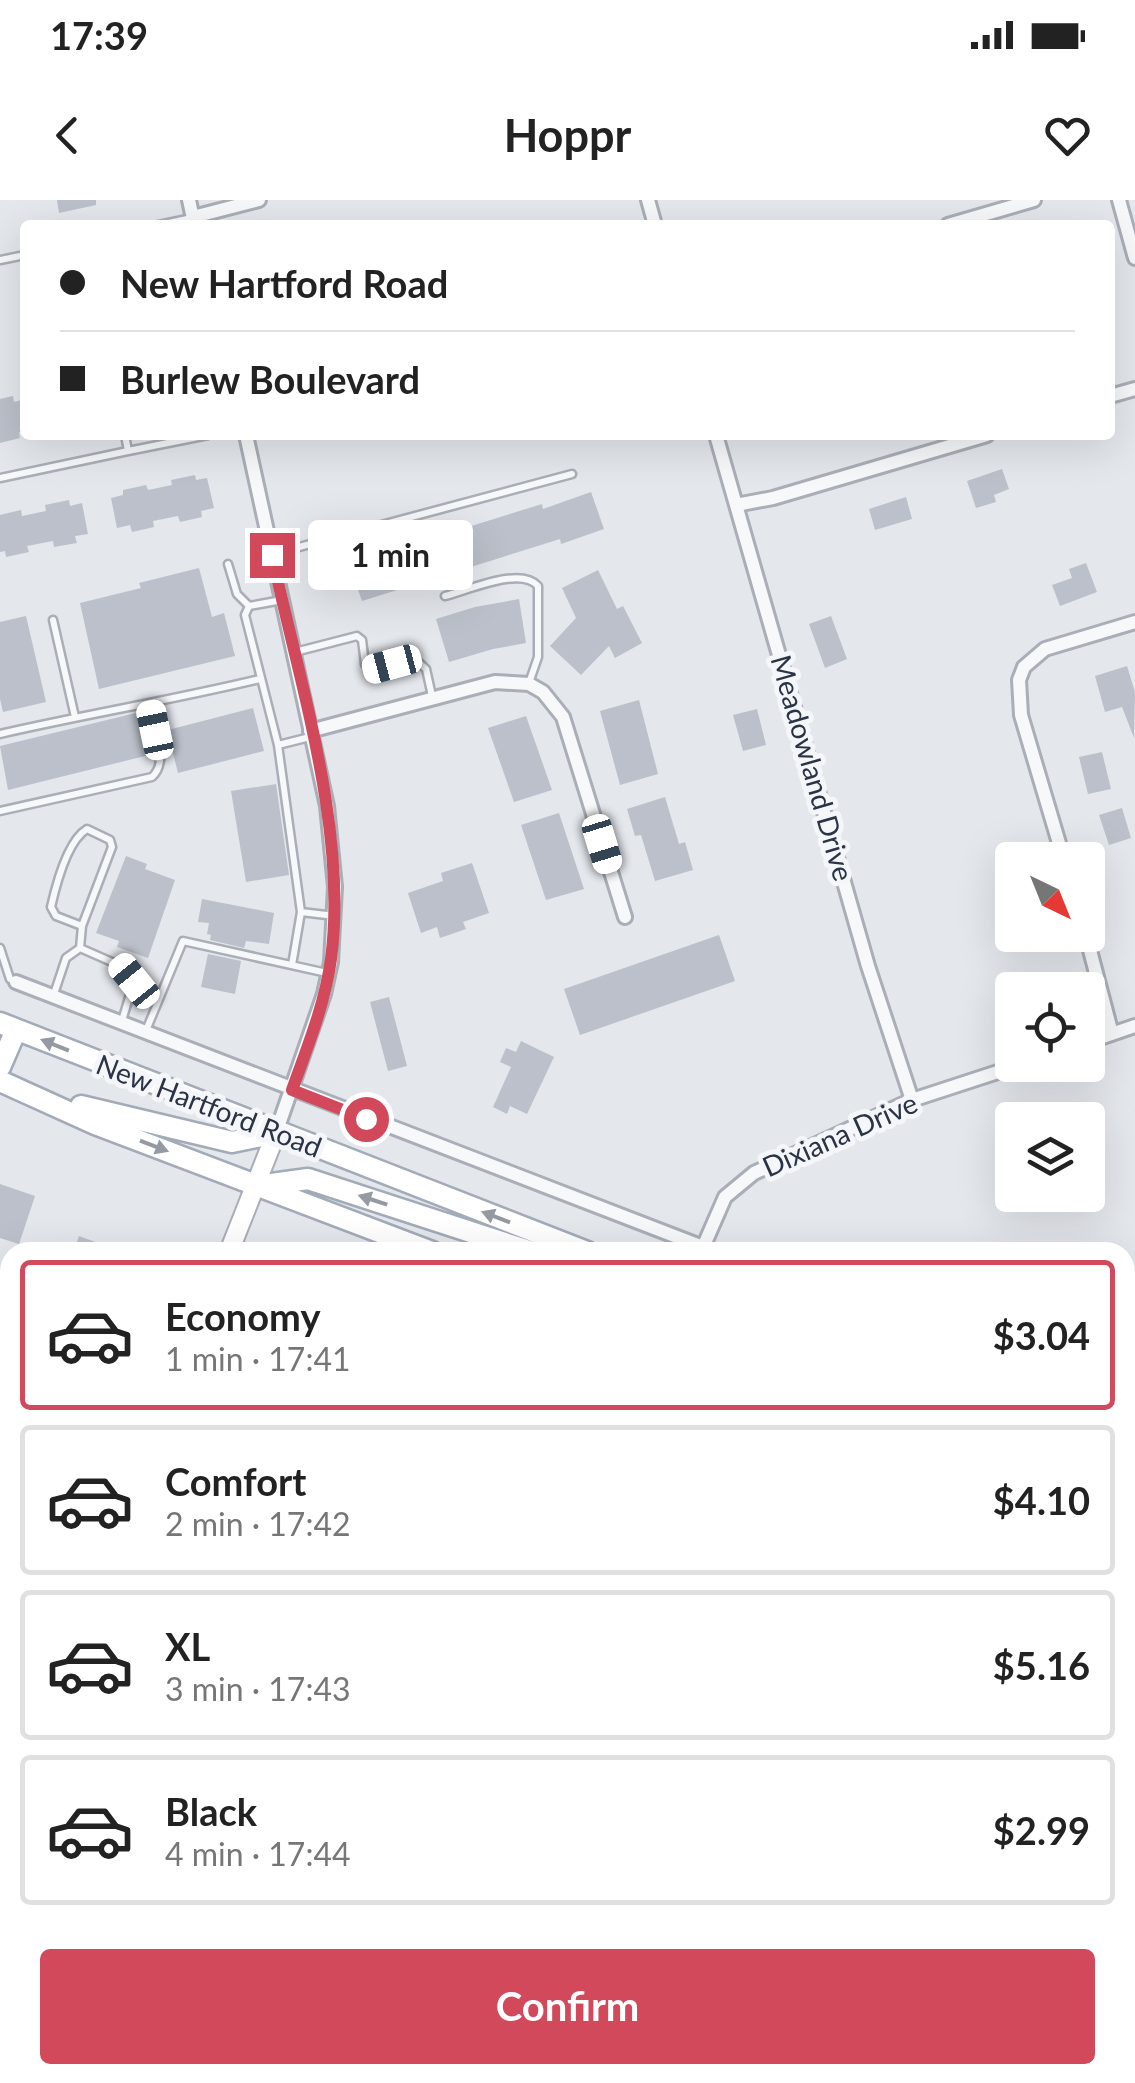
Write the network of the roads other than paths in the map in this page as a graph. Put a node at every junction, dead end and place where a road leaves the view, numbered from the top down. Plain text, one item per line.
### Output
1 (259, 200) edge
2 (1034, 200) edge
3 (1119, 200) edge
4 (197, 220) edge
5 (965, 220) edge
6 (1135, 258) edge
7 (126, 440) edge
8 (183, 440) edge
9 (247, 440) edge
10 (717, 440) edge
11 (969, 440) edge
12 (128, 451) junction
13 (572, 474) dead end
14 (0, 478) edge
15 (736, 505) junction
16 (272, 555) junction
17 (228, 564) dead end
18 (446, 596) dead end
19 (282, 600) junction
20 (249, 606) junction
21 (53, 620) dead end
22 (1129, 623) edge
23 (293, 652) junction
24 (260, 680) junction
25 (528, 684) junction
26 (432, 698) junction
27 (149, 704) junction
28 (76, 717) junction
29 (0, 734) edge
30 (311, 734) junction
31 (278, 745) junction
32 (1, 811) edge
33 (1059, 842) edge
34 (301, 912) junction
35 (335, 916) junction
36 (625, 917) dead end
37 (82, 926) junction
38 (0, 948) edge
39 (80, 948) junction
40 (1090, 952) edge
41 (292, 965) junction
42 (328, 973) junction
43 (0, 975) edge
44 (13, 981) junction
45 (53, 997) junction
46 (120, 1025) junction
47 (8, 1026) edge
48 (1135, 1026) edge
49 (144, 1034) junction
50 (1112, 1034) junction
51 (1105, 1036) edge
52 (0, 1068) edge
53 (995, 1073) edge
54 (0, 1081) edge
55 (292, 1090) junction
56 (36, 1096) junction
57 (912, 1100) junction
58 (276, 1133) junction
59 (257, 1186) junction
60 (233, 1242) edge
61 (405, 1242) edge
62 (501, 1242) edge
63 (561, 1242) edge
64 (683, 1242) edge
65 (708, 1242) edge

1 - 4 street
2 - 5 street
3 - 6 street
7 - 12 lane
8 - 12 lane
9 - 16 street
10 - 15 street, Meadowland Drive
11 - 15 street
12 - 14 lane
13 - 16 lane
15 - 57 street, Meadowland Drive
16 - 19 street
17 - 20 lane
18 - 25 lane
19 - 20 lane
19 - 23 street
20 - 24 lane
21 - 28 lane
22 - 33 street
23 - 26 lane
23 - 30 street
24 - 27 lane
24 - 31 lane
25 - 26 street
25 - 36 street
26 - 30 street
27 - 28 lane
27 - 32 lane
28 - 29 lane
30 - 31 lane
30 - 35 street
31 - 34 lane
34 - 35 lane
34 - 41 lane
35 - 42 street
37 - 37 lane
37 - 39 lane
38 - 44 lane
39 - 45 lane
39 - 46 lane
40 - 50 street
41 - 42 lane
41 - 49 lane
42 - 55 street
43 - 44 lane
44 - 45 street, New Hartford Road
45 - 46 street, New Hartford Road
46 - 49 street, New Hartford Road
47 - 52 main road
58 -> 47 main road, New Hartford Road
48 - 50 street
49 - 55 street, New Hartford Road
50 - 51 street
53 - 57 street, Dixiana Drive
54 - 56 main road, New Hartford Road
55 - 58 street
55 - 64 street, New Hartford Road
56 - 58 main road
56 -> 59 main road, New Hartford Road
57 - 65 street, Dixiana Drive
58 - 59 street
63 -> 58 main road, New Hartford Road
59 - 60 street
59 - 61 main road, New Hartford Road
62 -> 59 main road

